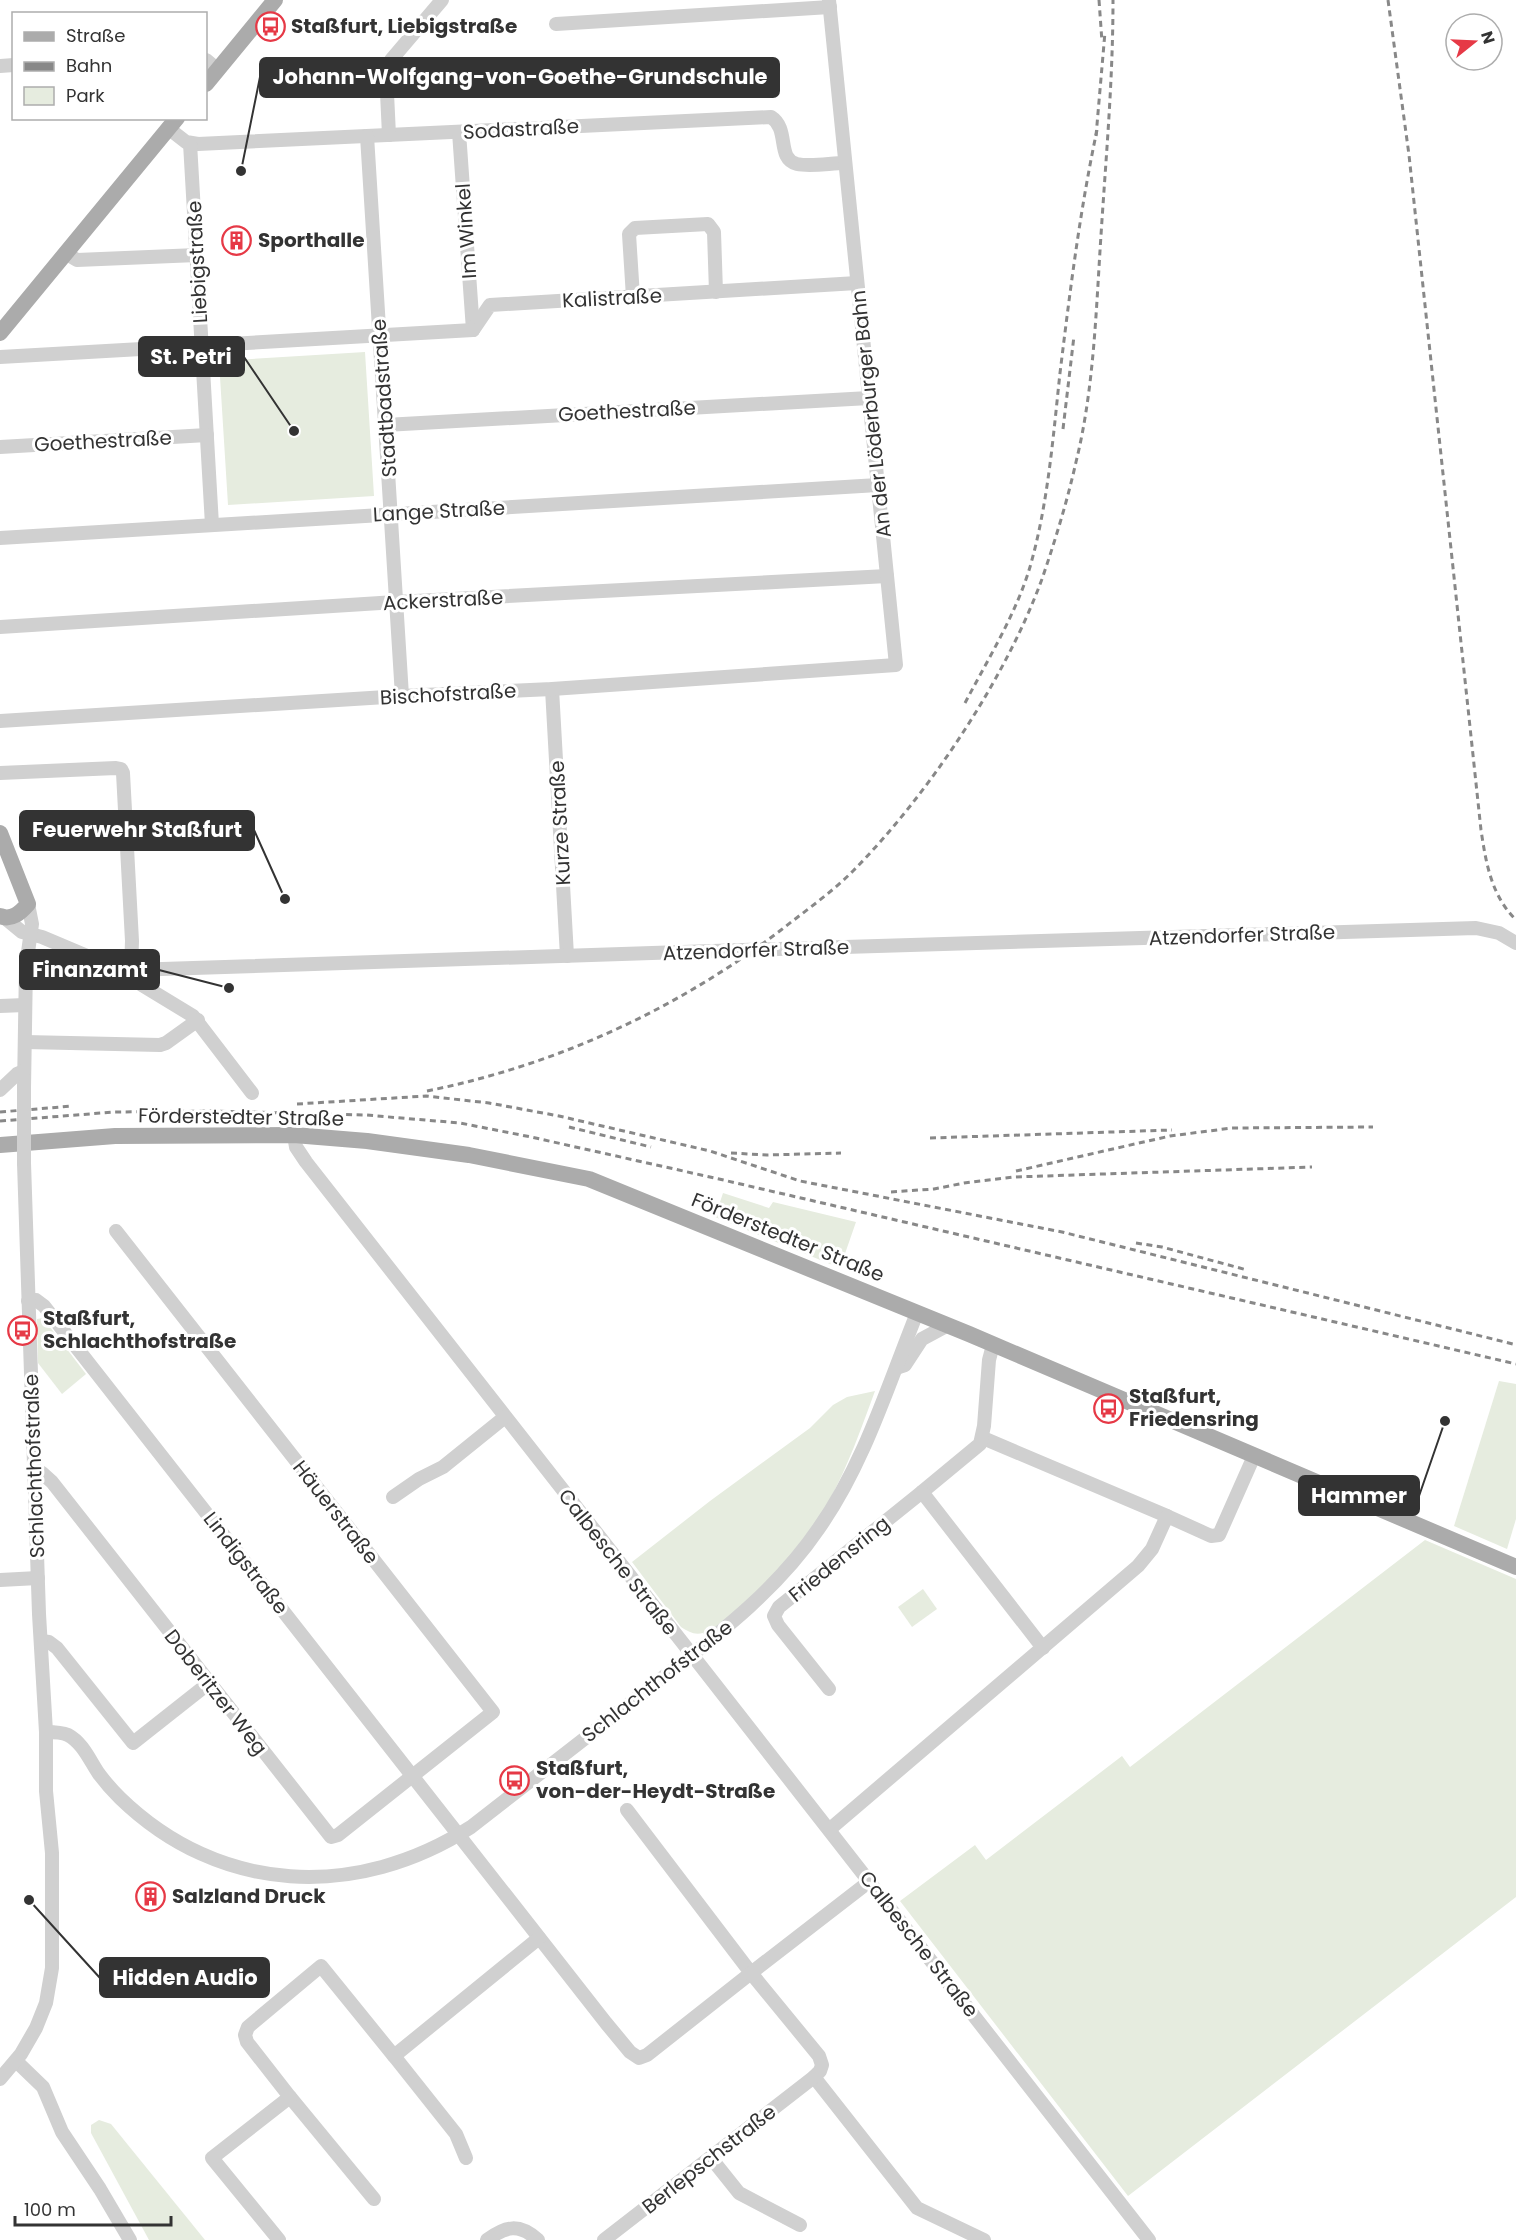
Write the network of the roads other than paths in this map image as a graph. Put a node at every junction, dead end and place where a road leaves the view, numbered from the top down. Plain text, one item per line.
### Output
1 (275, 0) edge
2 (436, 2) edge
3 (830, 4) edge
4 (556, 24) dead end
5 (212, 65) edge
6 (207, 81) edge
7 (172, 123) edge
8 (459, 132) junction
9 (389, 135) junction
10 (367, 136) junction
11 (190, 143) junction
12 (845, 163) junction
13 (65, 253) junction
14 (197, 255) junction
15 (858, 284) junction
16 (716, 292) junction
17 (633, 297) junction
18 (473, 330) junction
19 (0, 333) edge
20 (380, 335) junction
21 (202, 345) junction
22 (0, 357) edge
23 (869, 398) junction
24 (385, 425) junction
25 (207, 435) junction
26 (0, 447) edge
27 (878, 485) junction
28 (391, 514) junction
29 (212, 525) junction
30 (0, 538) edge
31 (887, 576) junction
32 (396, 602) junction
33 (0, 627) edge
34 (896, 665) joint
35 (552, 689) junction
36 (402, 696) junction
37 (0, 721) edge
38 (0, 773) edge
39 (0, 833) edge
40 (28, 904) junction
41 (2, 917) edge
42 (30, 935) junction
43 (1516, 943) edge
44 (567, 956) junction
45 (131, 970) junction
46 (25, 1005) junction
47 (0, 1006) edge
48 (198, 1020) junction
49 (25, 1042) junction
50 (24, 1071) junction
51 (0, 1090) edge
52 (252, 1093) dead end
53 (294, 1135) junction
54 (0, 1145) edge
55 (116, 1231) dead end
56 (28, 1301) junction
57 (917, 1313) junction
58 (948, 1325) junction
59 (993, 1346) junction
60 (895, 1369) junction
61 (505, 1417) junction
62 (983, 1438) junction
63 (1254, 1456) junction
64 (34, 1472) junction
65 (922, 1492) junction
66 (393, 1497) dead end
67 (1167, 1516) junction
68 (1516, 1567) edge
69 (38, 1578) junction
70 (0, 1580) edge
71 (41, 1641) junction
72 (1043, 1648) junction
73 (692, 1654) junction
74 (209, 1683) junction
75 (829, 1689) dead end
76 (46, 1732) junction
77 (414, 1777) junction
78 (627, 1810) dead end
79 (830, 1829) junction
80 (458, 1835) junction
81 (870, 1881) junction
82 (539, 1938) junction
83 (751, 1973) junction
84 (394, 2056) junction
85 (16, 2061) junction
86 (814, 2077) junction
87 (0, 2079) edge
88 (290, 2097) junction
89 (466, 2158) dead end
90 (711, 2158) junction
91 (374, 2199) dead end
92 (800, 2225) dead end
93 (1146, 2235) edge
94 (130, 2240) edge
95 (279, 2240) edge
96 (487, 2240) edge
97 (538, 2240) edge
98 (604, 2240) edge
99 (984, 2240) edge
100 (1131, 2240) edge

1 - 5 main road
2 - 9 street
3 - 4 street
3 - 12 street, An der Löderburger Bahn
5 - 6 main road
7 - 11 street
7 - 13 main road
8 - 9 street, Sodastraße
8 - 12 street, Sodastraße
8 - 18 street, Im Winkel
9 - 10 street, Sodastraße
10 - 11 street, Sodastraße
10 - 20 street, Stadtbadstraße
11 - 14 street, Liebigstraße
12 - 15 street, An der Löderburger Bahn
13 - 14 street
13 - 19 main road
14 - 21 street, Liebigstraße
15 - 16 street, Kalistraße
15 - 23 street, An der Löderburger Bahn
16 - 17 street, Kalistraße
16 - 17 street
17 - 18 street, Kalistraße
18 - 20 street
20 - 21 street
20 - 24 street, Stadtbadstraße
21 - 22 street
21 - 25 street, Liebigstraße
23 - 24 street, Goethestraße
23 - 27 street, An der Löderburger Bahn
24 - 28 street, Stadtbadstraße
25 - 26 street, Goethestraße
25 - 29 street, Liebigstraße
27 - 28 street, Lange Straße
27 - 31 street, An der Löderburger Bahn
28 - 29 street, Lange Straße
28 - 32 street, Stadtbadstraße
29 - 30 street, Lange Straße
31 - 32 street, Ackerstraße
31 - 34 street, An der Löderburger Bahn
32 - 33 street, Ackerstraße
32 - 36 street, Stadtbadstraße
34 - 35 street, Bischofstraße
35 - 36 street, Bischofstraße
35 - 44 street, Kurze Straße
36 - 37 street, Bischofstraße
38 - 45 street
39 - 40 main road
40 - 41 main road
40 - 42 street
41 - 42 street, Atzendorfer Straße
42 - 45 street, Atzendorfer Straße
42 - 46 street
43 - 44 street, Atzendorfer Straße
44 - 45 street, Atzendorfer Straße
45 - 48 street
46 - 47 street
46 - 49 street
48 - 49 street
48 - 52 street
49 - 50 street
50 - 51 street
50 - 56 street, Schlachthofstraße, bridge
53 - 54 main road, Förderstedter Straße
53 - 57 main road, Förderstedter Straße
53 - 61 street, Calbesche Straße
55 - 77 street, Häuerstraße
56 - 64 street, Schlachthofstraße
56 - 77 street, Lindigstraße
57 - 58 main road, Förderstedter Straße
57 - 60 street, Schlachthofstraße
58 - 59 main road, Förderstedter Straße
58 - 60 street, Schlachthofstraße
59 - 62 street
59 - 63 main road, Förderstedter Straße
60 - 73 street, Schlachthofstraße
61 - 66 street
61 - 73 street, Calbesche Straße
62 - 65 street, Friedensring
62 - 67 street
63 - 67 street
63 - 68 main road, Förderstedter Straße
64 - 69 street, Schlachthofstraße
64 - 74 street, Doberitzer Weg
65 - 72 street
65 - 75 street, Friedensring
67 - 72 street
69 - 70 street
69 - 71 street, Schlachthofstraße
71 - 74 street
71 - 76 street, Schlachthofstraße
72 - 79 street
73 - 79 street, Calbesche Straße
73 - 80 street, Schlachthofstraße
74 - 77 street, Doberitzer Weg
76 - 80 street, Schlachthofstraße
76 - 85 street, Schlachthofstraße
77 - 80 street, Lindigstraße
78 - 83 street
79 - 81 street, Calbesche Straße
80 - 82 street, Lindigstraße
81 - 83 street
81 - 93 street, Calbesche Straße
82 - 83 street, Lindigstraße
82 - 84 street
83 - 86 street
84 - 88 street
84 - 89 street
85 - 87 street, Schlachthofstraße
85 - 94 street
86 - 90 street, Berlepschstraße
86 - 99 street
88 - 91 street
88 - 95 street
90 - 92 street
90 - 98 street, Berlepschstraße
93 - 100 street
96 - 97 street

